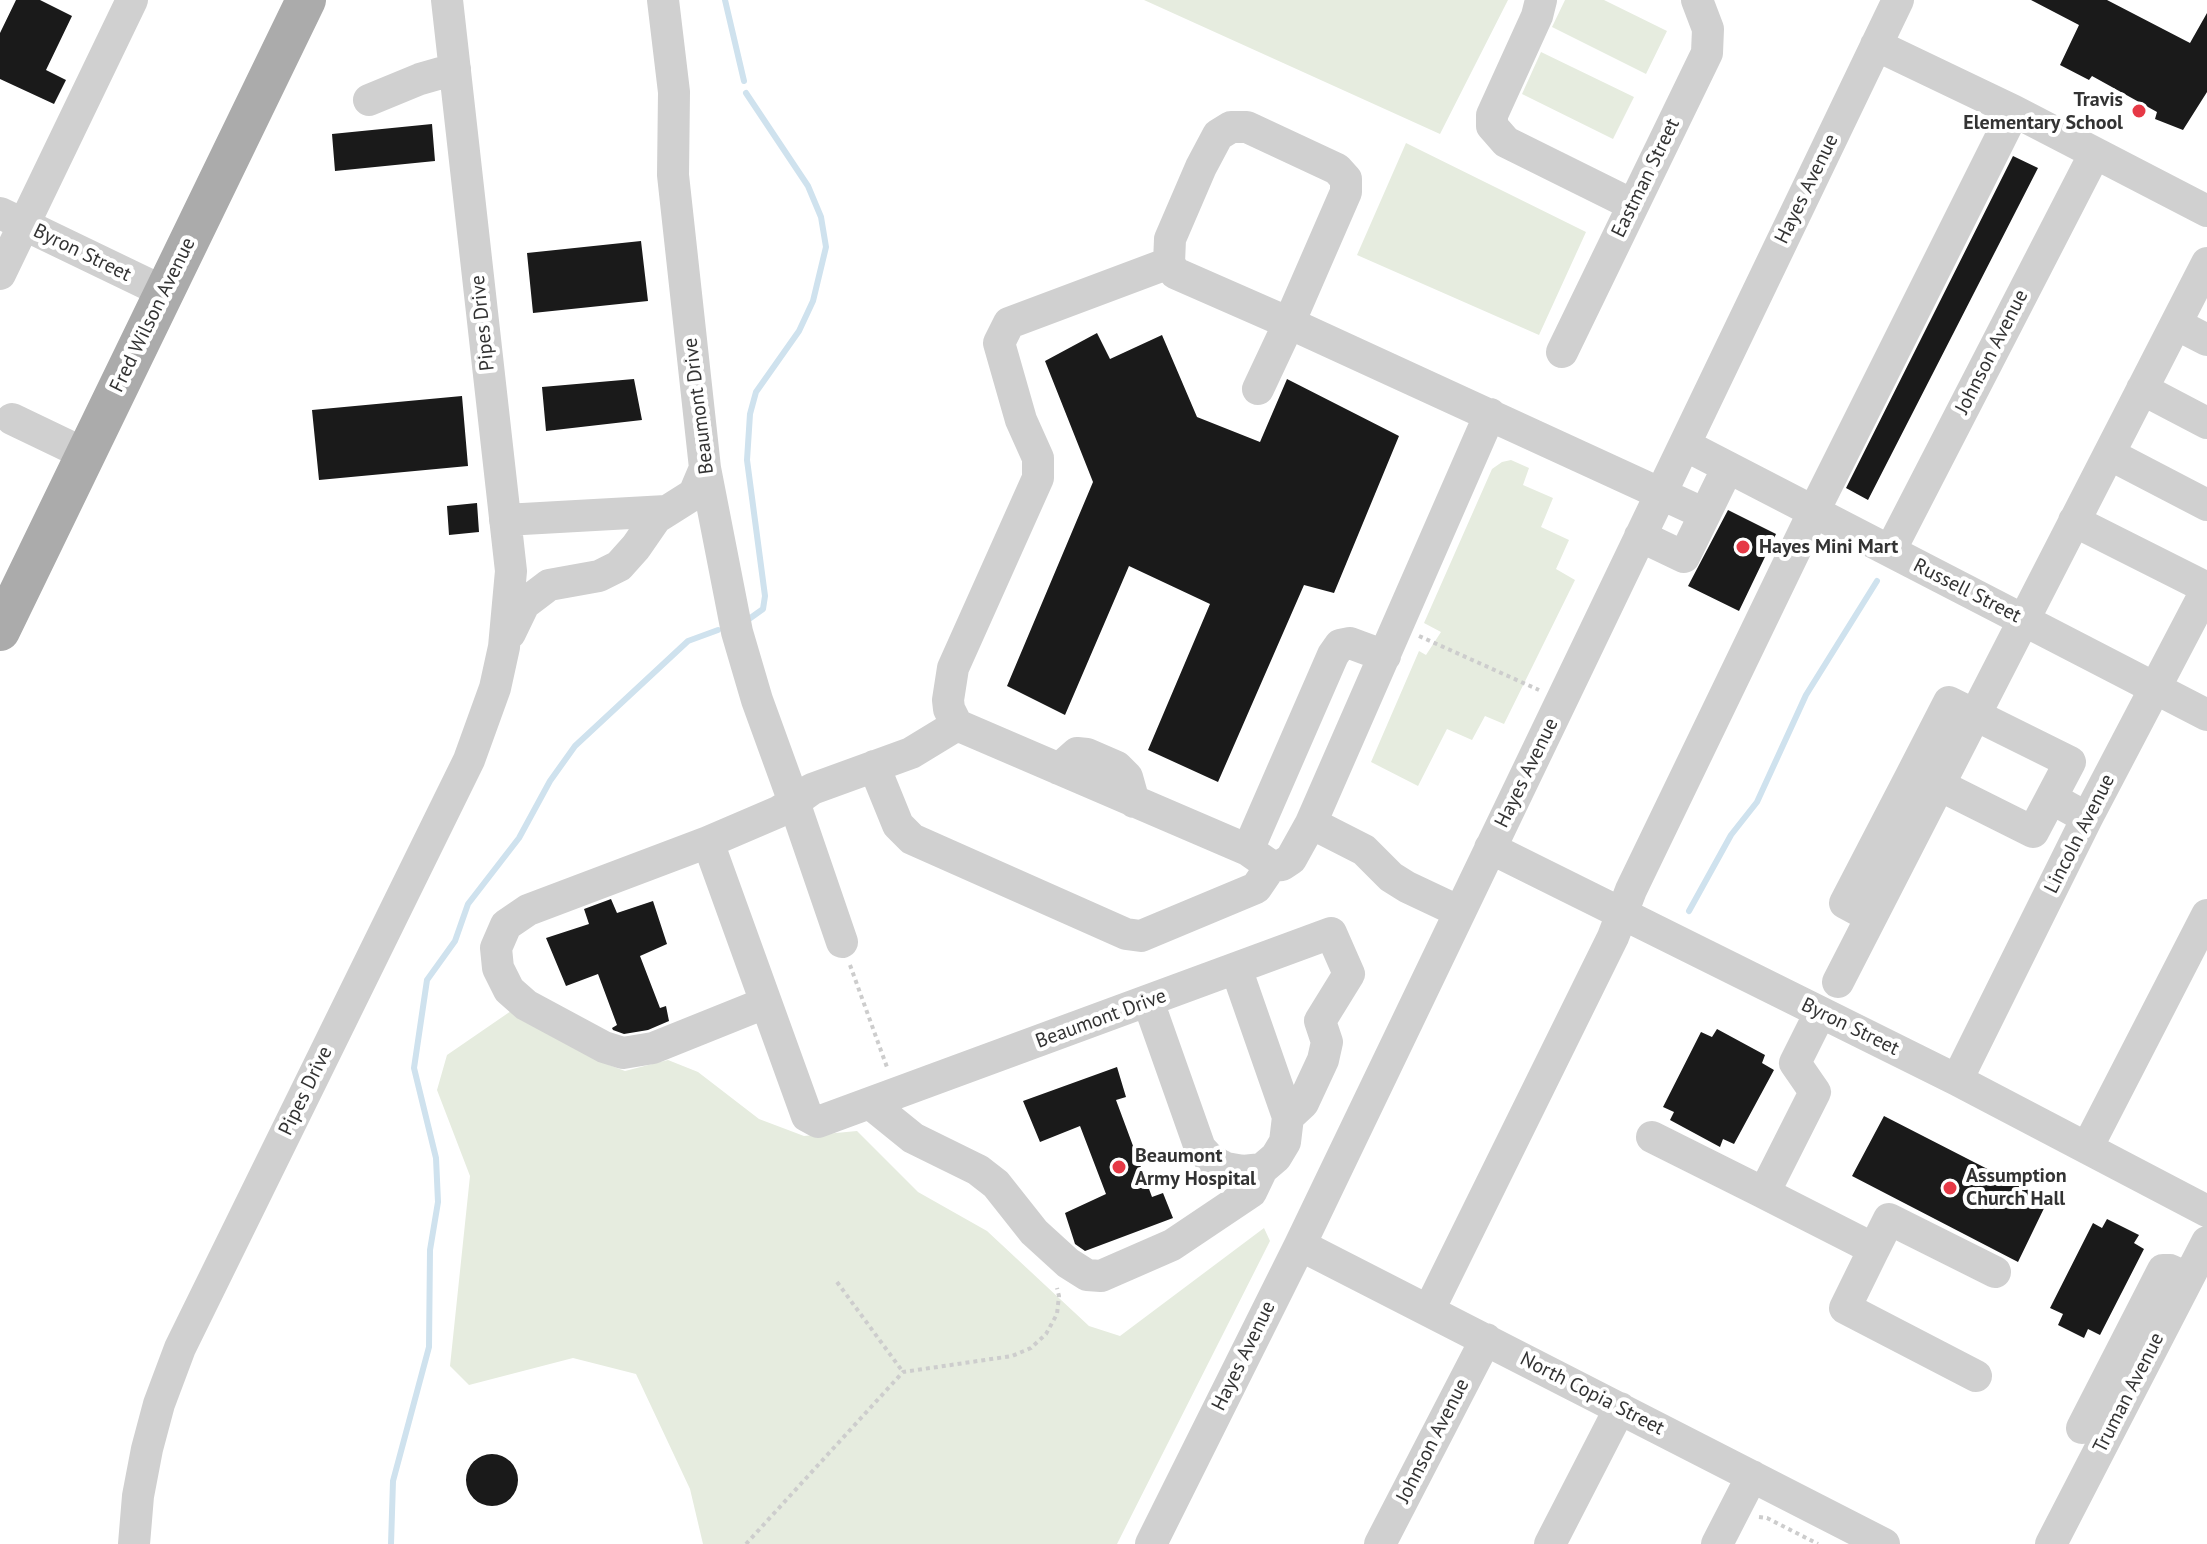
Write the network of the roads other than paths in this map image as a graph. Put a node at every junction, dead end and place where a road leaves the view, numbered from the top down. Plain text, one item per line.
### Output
1 (132, 0) edge
2 (306, 0) edge
3 (447, 0) edge
4 (663, 0) edge
5 (1541, 0) edge
6 (1697, 0) edge
7 (1898, 0) edge
8 (1876, 45) junction
9 (455, 69) junction
10 (369, 100) dead end
11 (2014, 111) junction
12 (2095, 153) junction
13 (1633, 205) junction
14 (2207, 211) edge
15 (12, 219) edge
16 (1169, 263) junction
17 (2207, 263) edge
18 (0, 274) edge
19 (164, 292) junction
20 (1289, 323) junction
21 (2176, 324) junction
22 (2207, 340) edge
23 (1562, 352) dead end
24 (1258, 389) dead end
25 (2142, 389) junction
26 (1490, 414) junction
27 (12, 419) dead end
28 (2207, 423) edge
29 (1685, 445) junction
30 (85, 454) junction
31 (2109, 454) junction
32 (1728, 467) junction
33 (705, 468) junction
34 (1661, 493) junction
35 (2207, 505) edge
36 (666, 511) junction
37 (1814, 511) junction
38 (1705, 514) junction
39 (505, 520) junction
40 (2074, 521) junction
41 (1640, 536) junction
42 (1890, 551) junction
43 (2207, 588) edge
44 (8, 592) edge
45 (2024, 620) junction
46 (0, 631) edge
47 (504, 647) junction
48 (1385, 656) junction
49 (2156, 688) junction
50 (1976, 715) junction
51 (2207, 715) edge
52 (957, 725) junction
53 (874, 766) junction
54 (1926, 779) junction
55 (2051, 798) junction
56 (794, 802) junction
57 (2087, 818) junction
58 (1311, 823) junction
59 (708, 842) junction
60 (1490, 848) junction
61 (1259, 858) junction
62 (1460, 912) junction
63 (1622, 914) junction
64 (2207, 915) edge
65 (842, 942) dead end
66 (1236, 968) junction
67 (1838, 982) dead end
68 (1148, 1001) junction
69 (765, 1003) junction
70 (1820, 1013) junction
71 (1957, 1080) junction
72 (871, 1104) junction
73 (1288, 1117) junction
74 (1652, 1137) dead end
75 (2087, 1148) junction
76 (1262, 1169) junction
77 (1764, 1193) junction
78 (2207, 1211) edge
79 (2207, 1242) edge
80 (1300, 1245) junction
81 (1874, 1249) junction
82 (1995, 1272) dead end
83 (1429, 1310) junction
84 (1486, 1339) junction
85 (1976, 1376) dead end
86 (1620, 1408) junction
87 (1752, 1476) junction
88 (134, 1544) edge
89 (1151, 1544) edge
90 (1380, 1544) edge
91 (1550, 1544) edge
92 (1717, 1544) edge
93 (1883, 1544) edge
94 (2051, 1544) edge

1 - 15 street
2 - 19 main road, Fred Wilson Avenue
3 - 9 street, Pipes Drive
4 - 33 street, Beaumont Drive
5 - 13 street
6 - 13 street, Eastman Street
7 - 8 street, Hayes Avenue
8 - 11 street
8 - 29 street, Hayes Avenue
9 - 10 street
9 - 39 street, Pipes Drive
11 - 12 street
11 - 37 street
12 - 14 street
12 - 42 street, Johnson Avenue
13 - 23 street, Eastman Street
15 - 18 street
15 - 19 street, Byron Street
16 - 20 street
16 - 20 street
16 - 52 street
17 - 21 street
19 - 30 main road, Fred Wilson Avenue
20 - 24 street
20 - 26 street
21 - 22 street
21 - 25 street
25 - 28 street
25 - 31 street
26 - 34 street
26 - 48 street
27 - 30 street
29 - 32 street, Russell Street
29 - 34 street, Hayes Avenue
30 - 44 main road, Fred Wilson Avenue
31 - 35 street
31 - 40 street
32 - 37 street, Russell Street
32 - 38 street
33 - 36 street, Pipes Drive
33 - 56 street, Beaumont Drive
34 - 38 street
34 - 41 street, Hayes Avenue
36 - 39 street
36 - 47 street, Pipes Drive
37 - 42 street, Russell Street
37 - 63 street
38 - 41 street
39 - 47 street, Pipes Drive
40 - 43 street
40 - 45 street
41 - 60 street, Hayes Avenue
42 - 45 street, Russell Street
43 - 49 street, Lincoln Avenue
44 - 46 main road, Fred Wilson Avenue
45 - 49 street, Russell Street
45 - 50 street
47 - 88 street, Pipes Drive
48 - 58 street
48 - 61 street
49 - 51 street, Russell Street
49 - 57 street, Lincoln Avenue
50 - 54 street
50 - 55 street
52 - 53 street
52 - 61 street
53 - 56 street
53 - 61 street
54 - 55 street
54 - 67 street
55 - 57 street
56 - 59 street
56 - 65 street, Beaumont Drive
57 - 71 street, Lincoln Avenue
58 - 61 street
58 - 62 street
59 - 69 street, Beaumont Drive
59 - 69 street
60 - 62 street, Hayes Avenue
60 - 63 street, Byron Street
62 - 80 street, Hayes Avenue
63 - 70 street, Byron Street
63 - 83 street
64 - 75 street
66 - 68 street, Beaumont Drive
66 - 73 street
66 - 73 street, Beaumont Drive
68 - 72 street, Beaumont Drive
68 - 76 street
69 - 72 street, Beaumont Drive
70 - 71 street, Byron Street
70 - 77 street
71 - 75 street, Byron Street
72 - 76 street
73 - 76 street
74 - 77 street
75 - 78 street, Byron Street
77 - 81 street
79 - 94 street, Truman Avenue
80 - 83 street, North Copia Street
80 - 89 street, Hayes Avenue
81 - 82 street
81 - 85 street
83 - 84 street, North Copia Street
84 - 86 street, North Copia Street
84 - 90 street, Johnson Avenue
86 - 87 street, North Copia Street
86 - 91 street
87 - 92 street
87 - 93 street, North Copia Street

